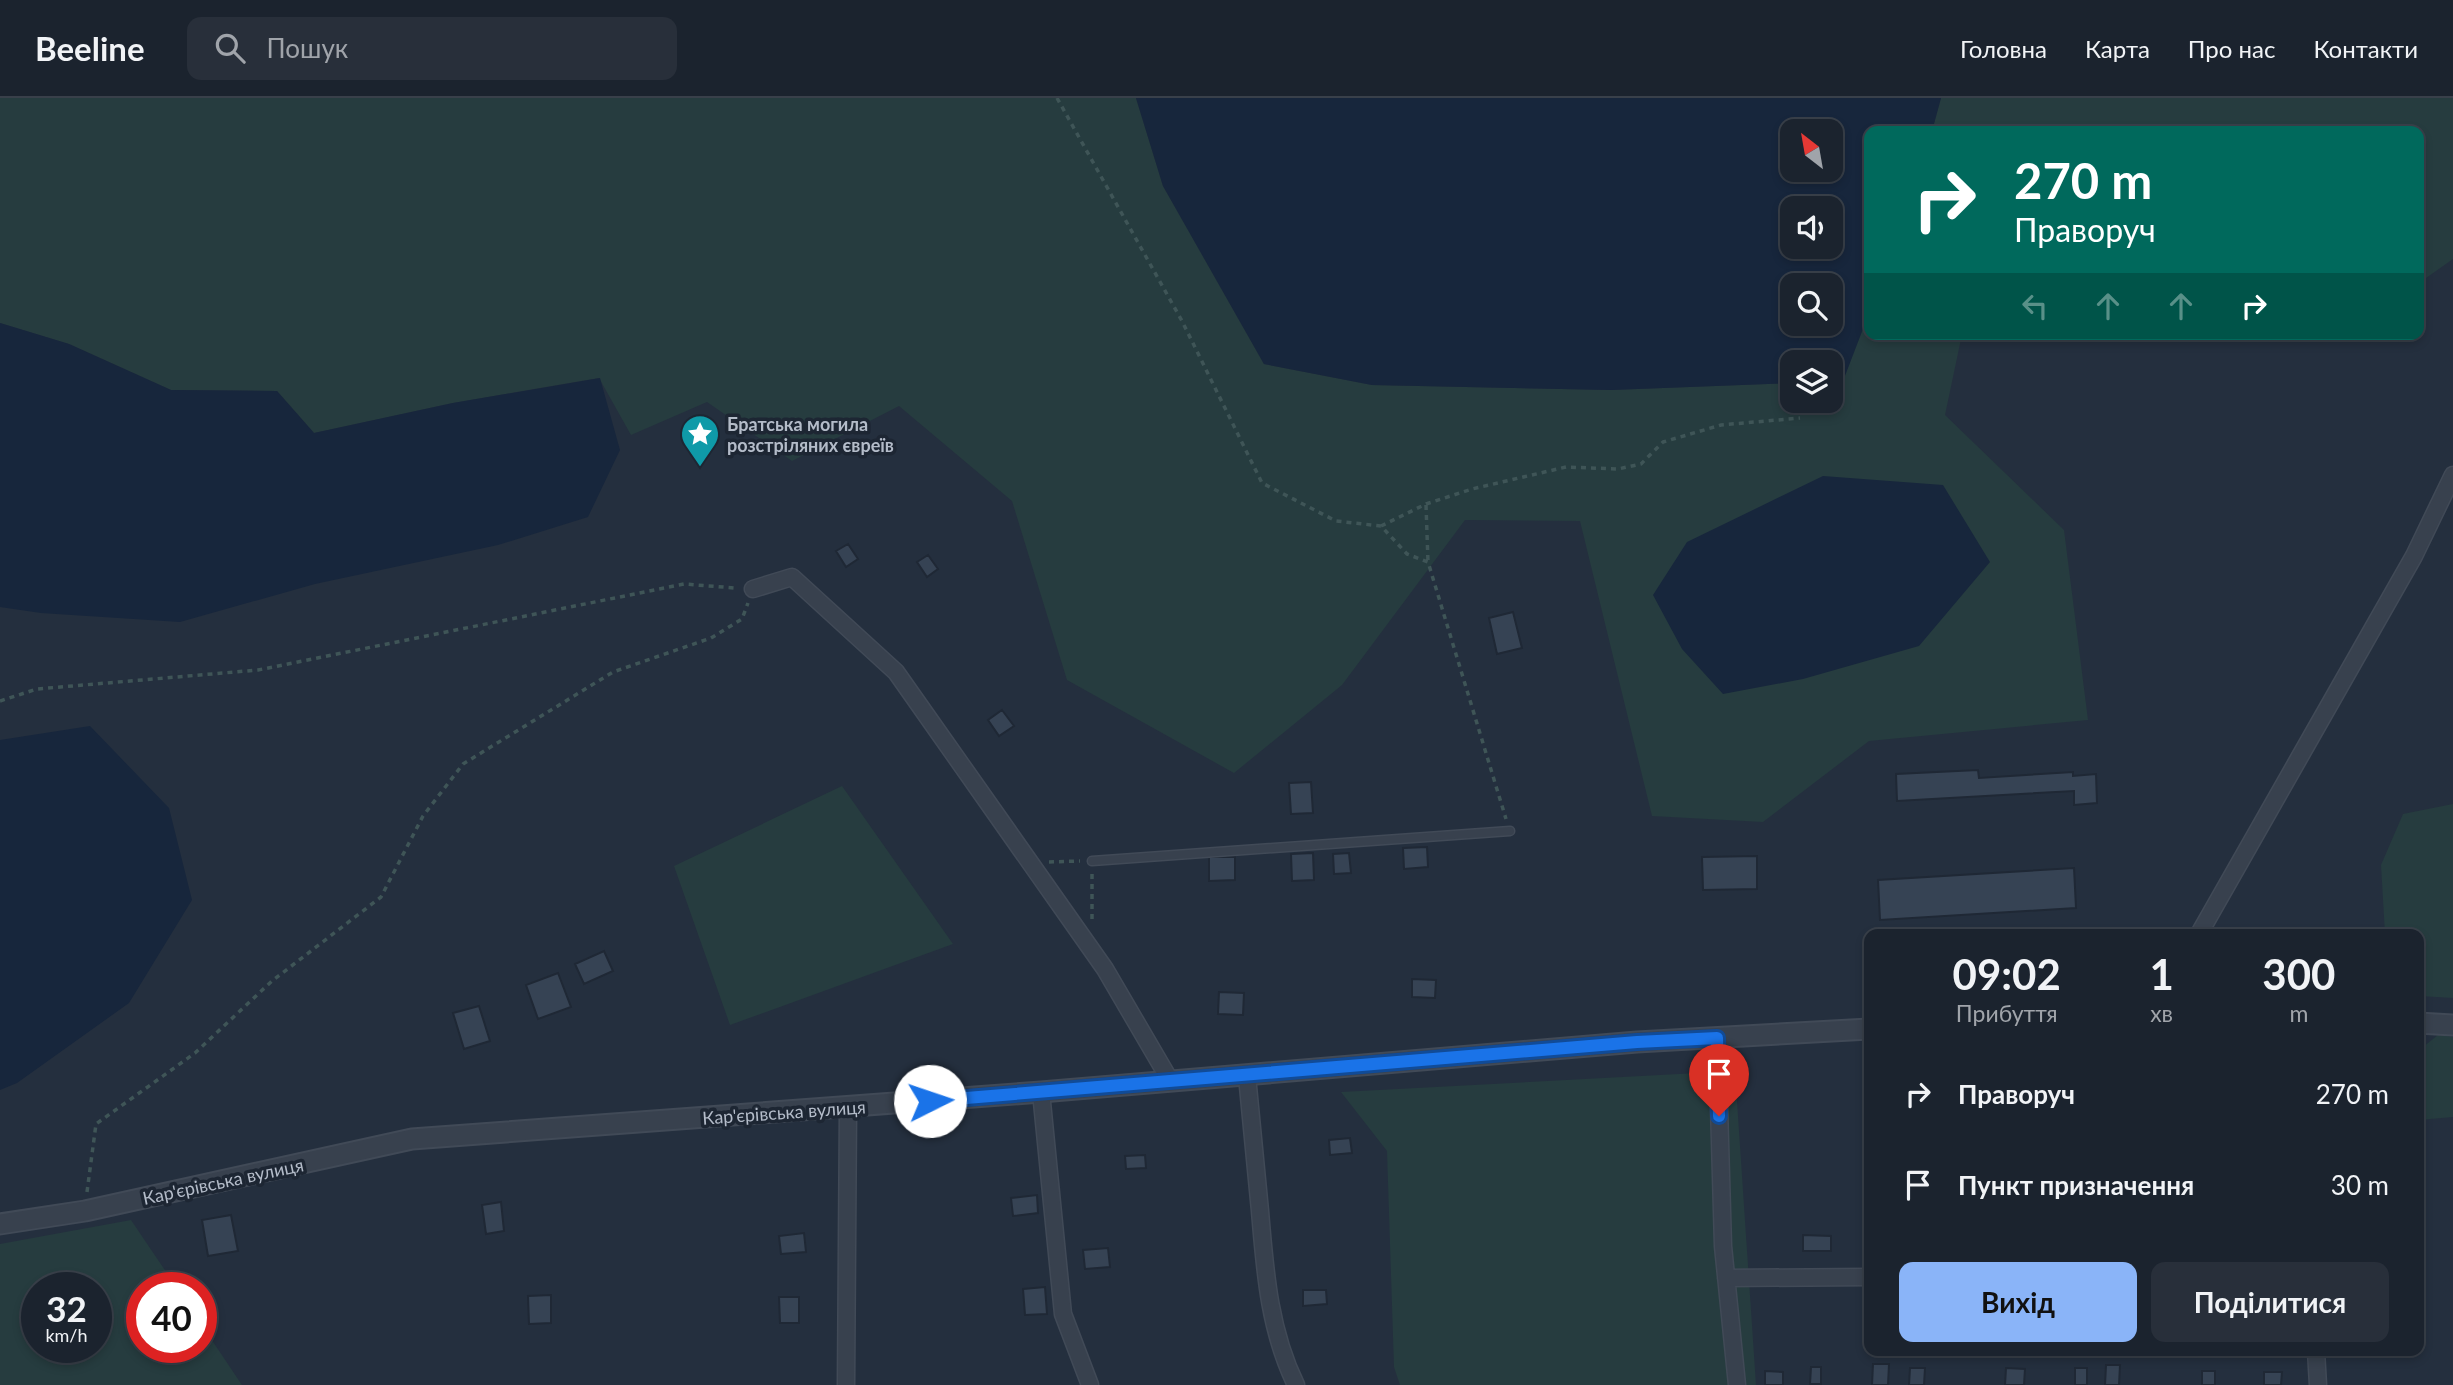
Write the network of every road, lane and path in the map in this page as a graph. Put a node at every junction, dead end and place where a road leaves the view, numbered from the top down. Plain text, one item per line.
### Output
1 (1057, 98) edge
2 (1800, 418) dead end
3 (2453, 475) edge
4 (1426, 505) junction
5 (1381, 526) junction
6 (1428, 562) junction
7 (753, 589) junction
8 (0, 701) edge
9 (1510, 831) joint
10 (1092, 861) junction
11 (1030, 863) junction
12 (2202, 929) edge
13 (1091, 949) junction
14 (2424, 1023) edge
15 (2453, 1025) edge
16 (1864, 1029) edge
17 (1717, 1038) junction
18 (1247, 1076) junction
19 (1171, 1082) junction
20 (1041, 1093) junction
21 (848, 1108) junction
22 (85, 1211) junction
23 (0, 1224) edge
24 (1864, 1277) edge
25 (1726, 1278) junction
26 (2316, 1356) edge
27 (846, 1385) edge
28 (1090, 1385) edge
29 (1296, 1385) edge
30 (1737, 1385) edge
31 (2318, 1385) edge

1 - 5 path
2 - 4 path
3 - 12 street
4 - 5 path
4 - 6 path
5 - 6 path
6 - 9 path
7 - 8 path
7 - 11 street
7 - 22 path
9 - 10 lane
10 - 11 path
10 - 13 path
11 - 13 street
13 - 19 street
14 - 15 street
16 - 17 street, Кар'єрівська вулиця
17 - 18 street, Кар'єрівська вулиця
17 - 25 street
18 - 19 street, Кар'єрівська вулиця
18 - 29 street
19 - 20 street, Кар'єрівська вулиця
20 - 21 street, Кар'єрівська вулиця
20 - 28 street
21 - 22 street, Кар'єрівська вулиця
21 - 27 street
22 - 23 street, Кар'єрівська вулиця
24 - 25 street
25 - 30 street
26 - 31 street

